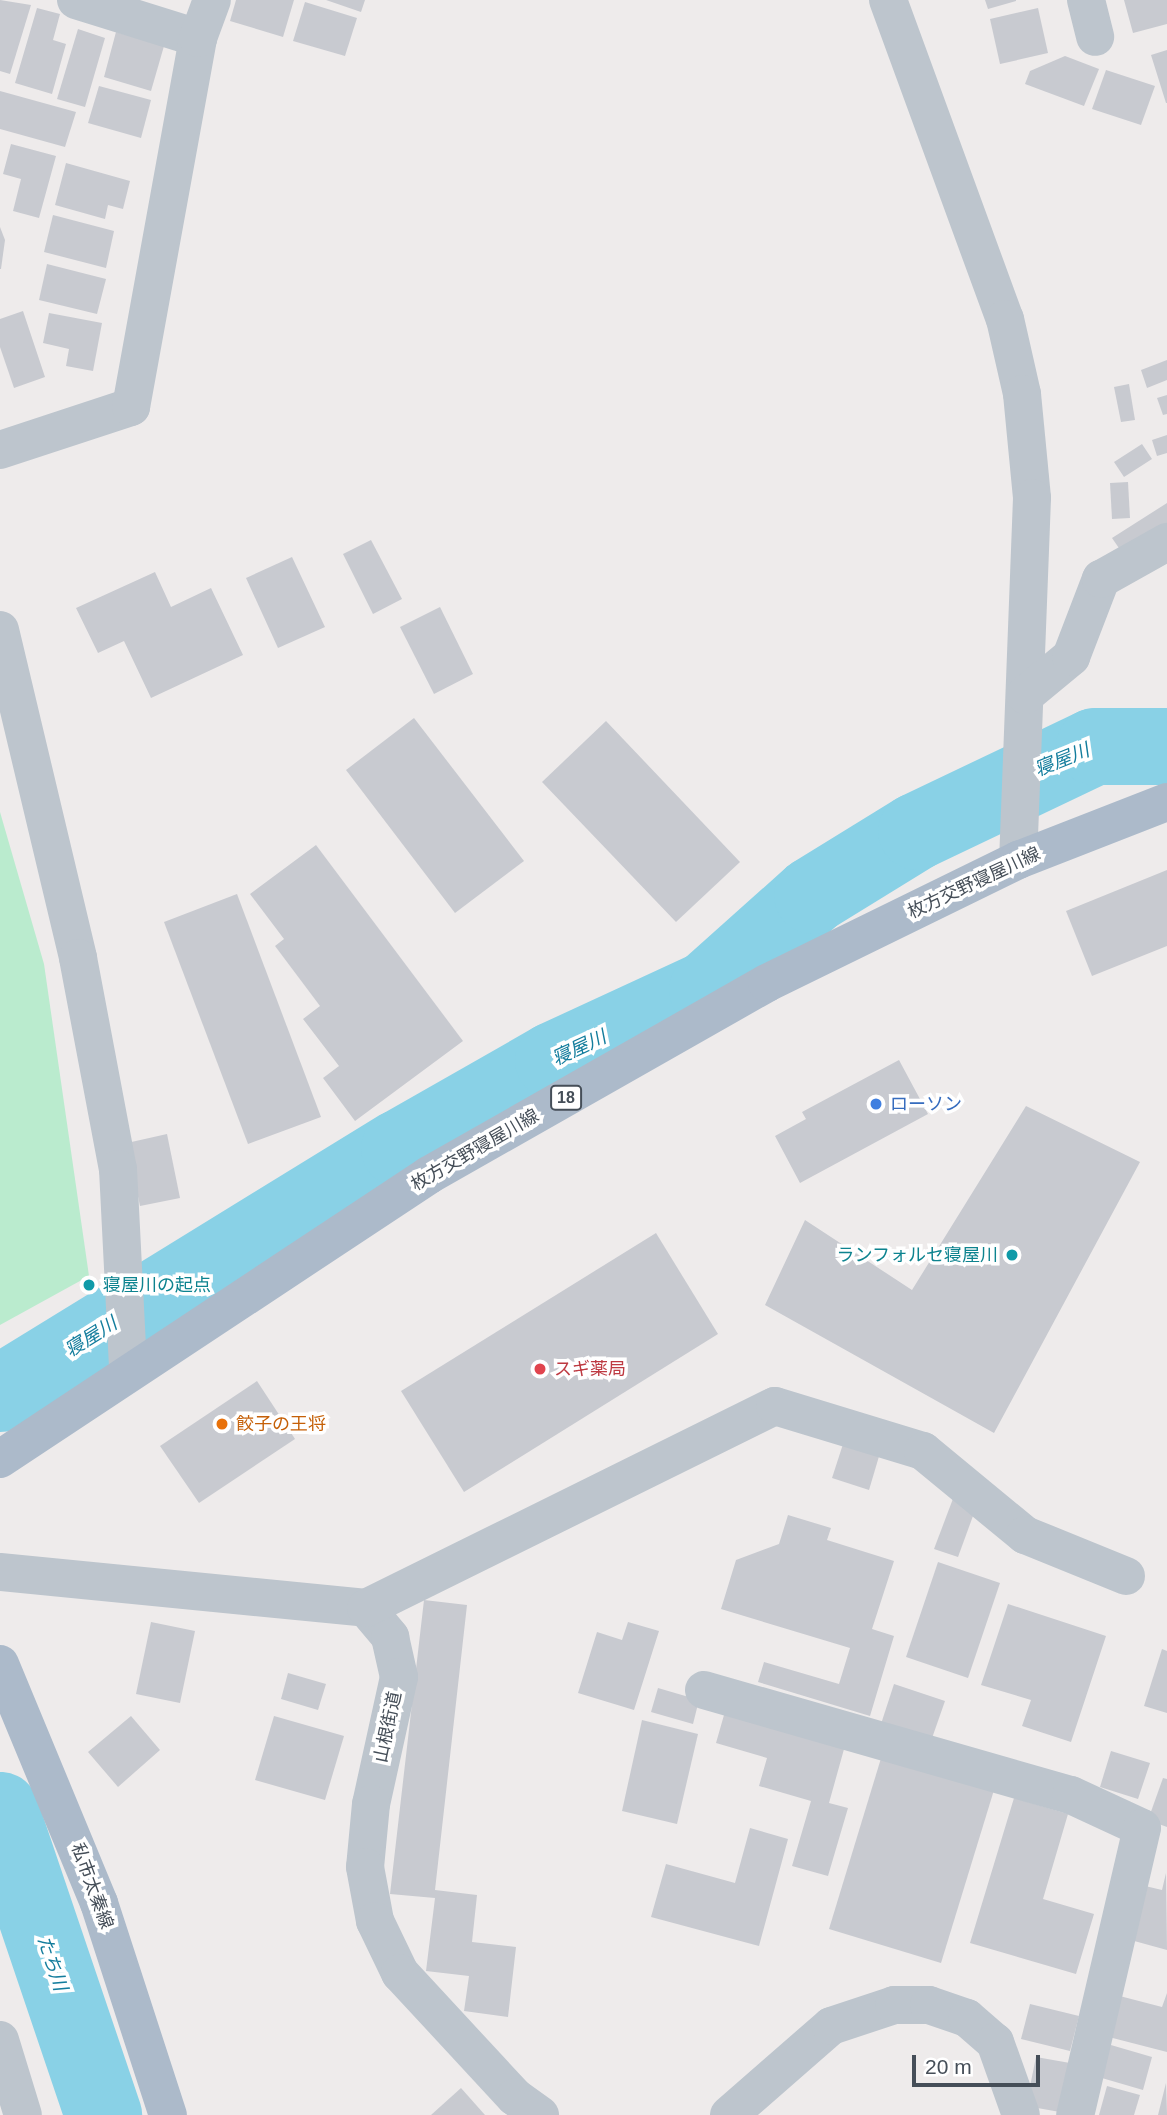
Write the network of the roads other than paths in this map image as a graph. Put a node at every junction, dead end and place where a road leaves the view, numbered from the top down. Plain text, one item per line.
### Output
1 (76, 0) edge
2 (212, 0) edge
3 (888, 0) edge
4 (1086, 0) edge
5 (1095, 37) dead end
6 (198, 38) junction
7 (0, 450) edge
8 (1167, 542) edge
9 (0, 630) edge
10 (1025, 695) junction
11 (1167, 802) edge
12 (1018, 860) junction
13 (127, 1352) junction
14 (0, 1459) edge
15 (0, 1572) edge
16 (1126, 1576) dead end
17 (366, 1608) junction
18 (0, 1664) edge
19 (704, 1690) dead end
20 (0, 2040) edge
21 (23, 2115) edge
22 (168, 2115) edge
23 (540, 2115) edge
24 (729, 2115) edge
25 (1021, 2115) edge
26 (1075, 2115) edge

1 - 6 street
2 - 6 street
3 - 10 street
4 - 5 street
6 - 7 street
8 - 10 street
9 - 13 street
10 - 12 street
11 - 12 main road, 枚方交野寝屋川線 / 18
12 - 13 main road, 枚方交野寝屋川線 / 18
13 - 14 main road, 枚方交野寝屋川線 / 18
15 - 17 street
16 - 17 street
17 - 23 street, 山根街道
18 - 22 main road, 私市太秦線
19 - 26 street
20 - 21 street
24 - 25 street

